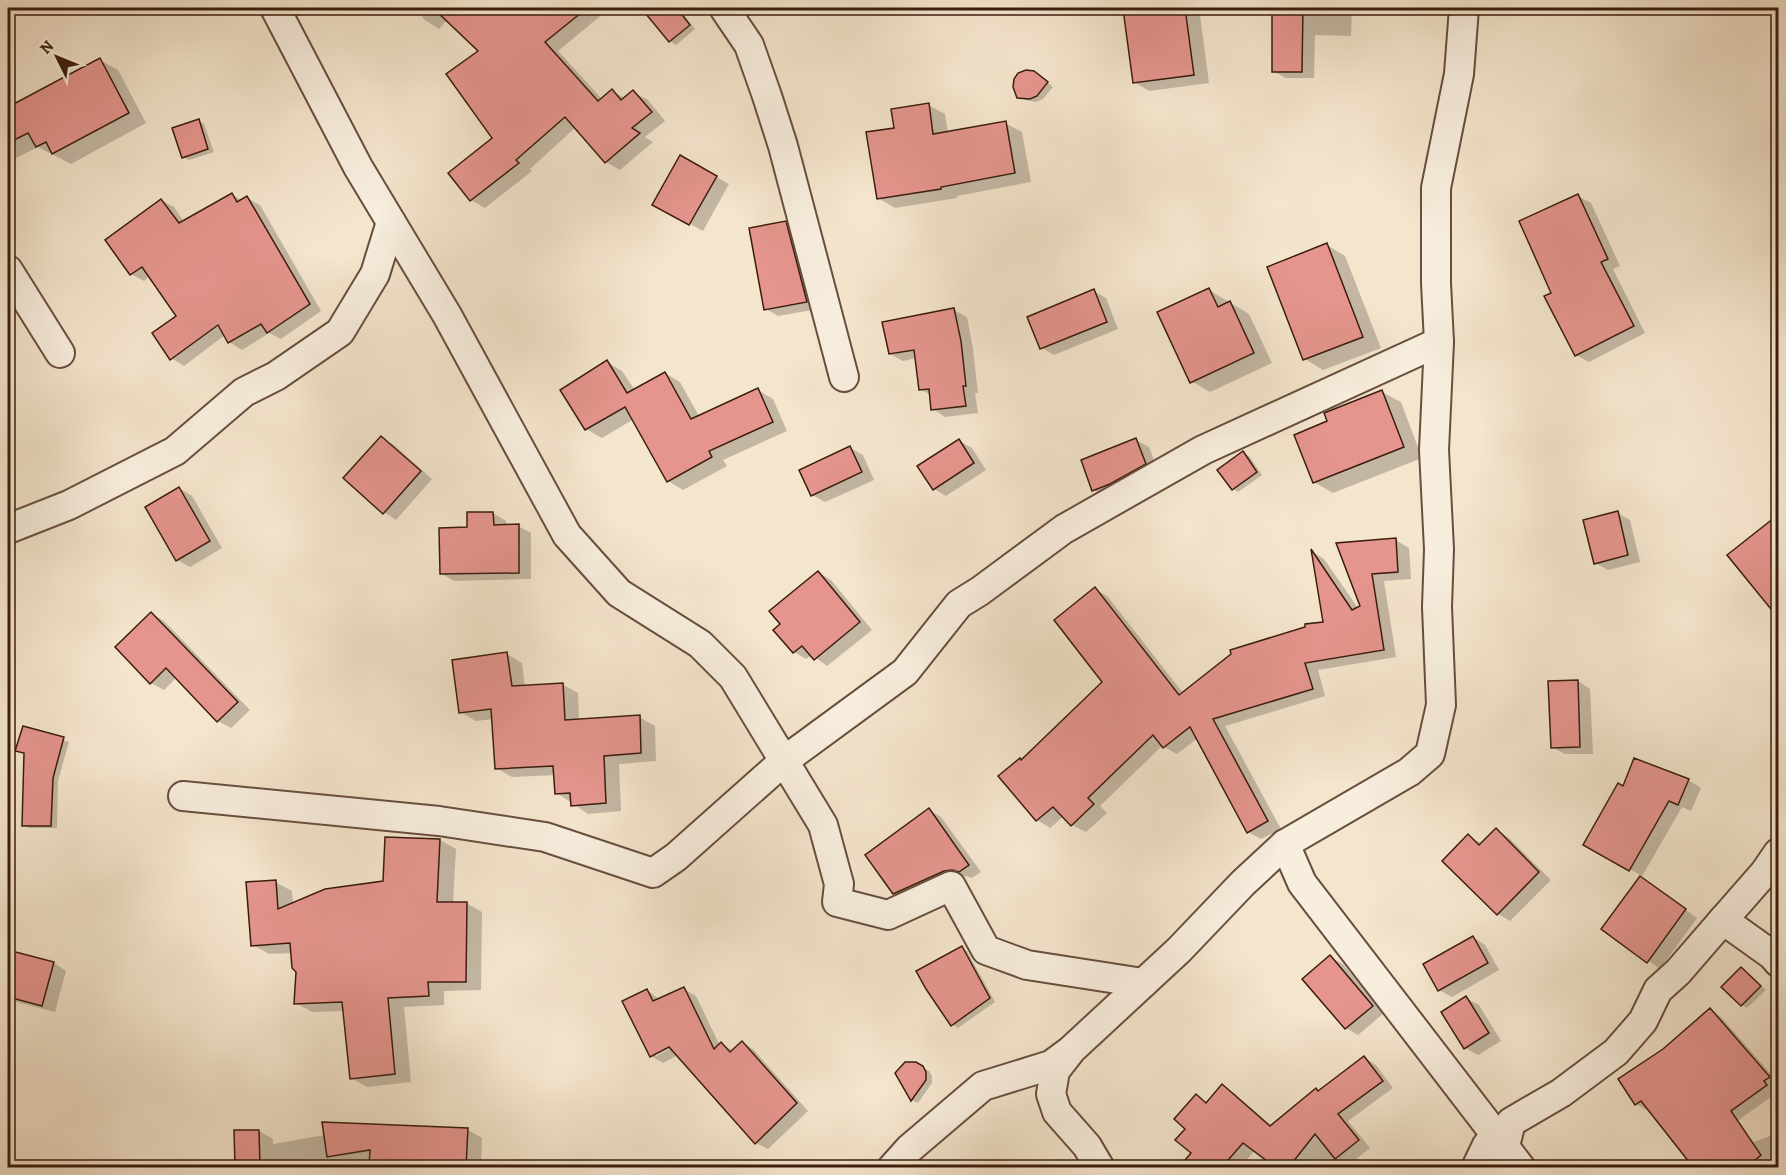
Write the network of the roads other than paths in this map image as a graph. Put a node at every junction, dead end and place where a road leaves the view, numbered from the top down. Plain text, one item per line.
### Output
1 (275, 8) edge
2 (723, 8) edge
3 (1464, 8) edge
4 (391, 222) junction
5 (420, 269) junction
6 (8, 270) edge
7 (375, 274) junction
8 (1439, 342) junction
9 (60, 353) dead end
10 (844, 377) dead end
11 (8, 529) edge
12 (784, 760) junction
13 (183, 796) dead end
14 (1285, 844) junction
15 (1779, 853) edge
16 (1723, 920) junction
17 (1779, 962) edge
18 (1143, 983) junction
19 (1070, 1051) junction
20 (1513, 1157) edge
21 (892, 1167) edge
22 (1100, 1167) edge
23 (1476, 1167) edge

1 - 4 street
2 - 10 street
3 - 8 street
4 - 5 street
4 - 7 street
5 - 7 street
5 - 12 street
6 - 9 street
7 - 11 street
8 - 12 street
8 - 14 street
12 - 13 street
12 - 18 street
14 - 18 street
14 - 20 street
15 - 16 street
16 - 17 street
16 - 20 street
18 - 19 street
19 - 21 street
19 - 22 street
20 - 23 street

